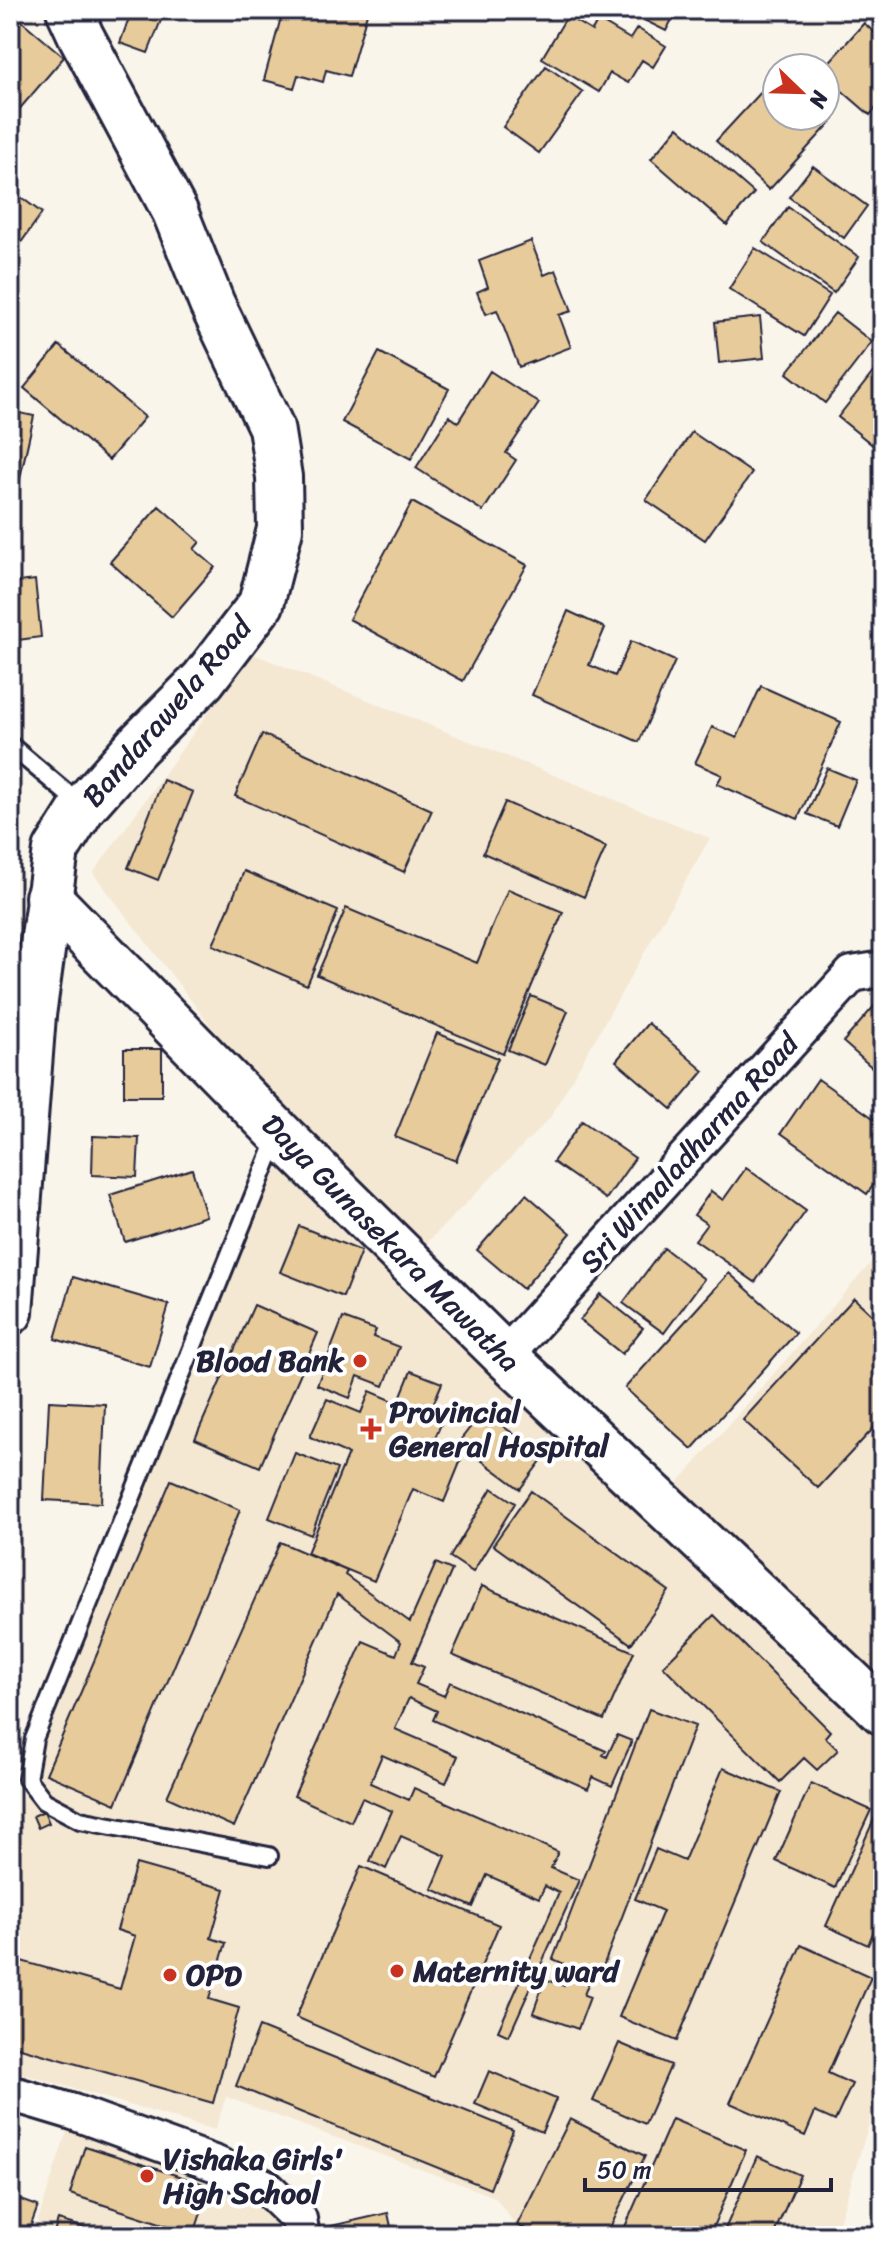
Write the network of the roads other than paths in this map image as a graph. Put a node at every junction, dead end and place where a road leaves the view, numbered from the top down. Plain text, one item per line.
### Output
1 (69, 10) edge
2 (10, 745) edge
3 (83, 807) junction
4 (48, 897) junction
5 (883, 969) edge
6 (279, 1133) junction
7 (10, 1312) edge
8 (505, 1356) junction
9 (883, 1712) edge
10 (269, 1856) dead end
11 (10, 2093) edge
12 (302, 2236) edge

1 - 3 main road, Bandarawela Road
2 - 3 lane
3 - 4 main road, Bandarawela Road
4 - 6 main road, Daya Gunasekara Mawatha
4 - 7 main road, Bandarawela Road
5 - 8 street, Sri Wimaladharma Road
6 - 8 main road, Daya Gunasekara Mawatha
6 - 10 lane
8 - 9 main road, Daya Gunasekara Mawatha
11 - 12 street

